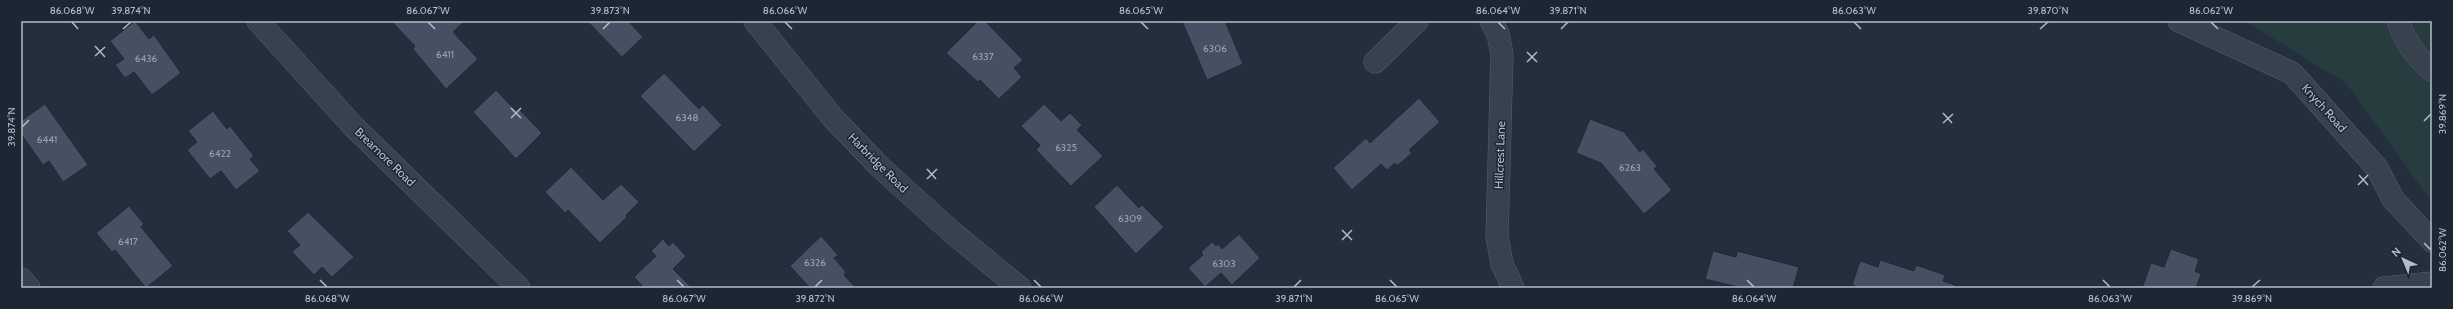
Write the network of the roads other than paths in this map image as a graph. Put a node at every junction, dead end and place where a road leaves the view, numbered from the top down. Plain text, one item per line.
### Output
1 (258, 21) edge
2 (755, 21) edge
3 (1417, 21) edge
4 (1491, 21) edge
5 (2179, 21) edge
6 (2398, 21) edge
7 (1375, 62) dead end
8 (2432, 70) edge
9 (2432, 241) edge
10 (21, 278) edge
11 (2432, 283) edge
12 (29, 288) edge
13 (519, 288) edge
14 (1020, 288) edge
15 (1513, 288) edge
16 (2384, 288) edge

1 - 13 street, Breamore Road
2 - 14 street, Harbridge Road
3 - 7 street
4 - 15 street, Hillcrest Lane
5 - 9 street, Knych Road
6 - 8 street
10 - 12 street
11 - 16 street

